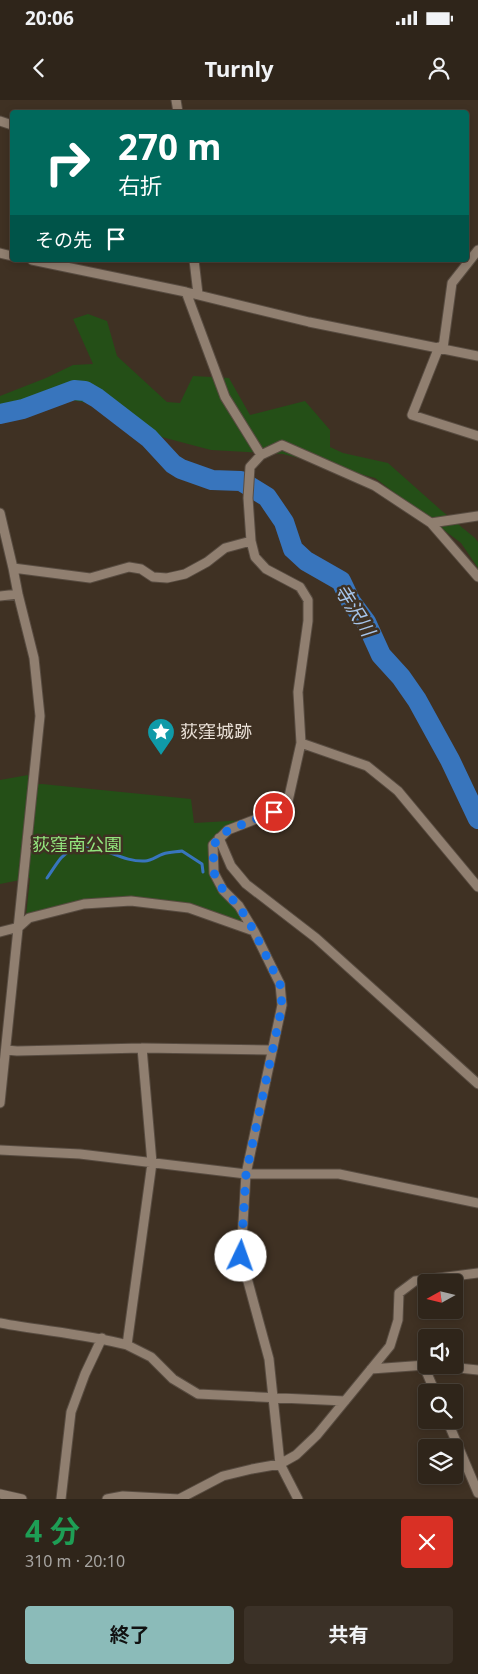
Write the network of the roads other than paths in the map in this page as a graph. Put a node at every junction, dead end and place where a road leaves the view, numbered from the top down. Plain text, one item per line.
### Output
1 (42, 262) edge
2 (194, 262) edge
3 (465, 262) edge
4 (186, 292) junction
5 (198, 294) junction
6 (441, 348) junction
7 (478, 356) edge
8 (478, 436) edge
9 (260, 455) junction
10 (0, 513) edge
11 (478, 516) edge
12 (431, 523) junction
13 (251, 541) junction
14 (13, 568) junction
15 (478, 577) edge
16 (18, 594) junction
17 (0, 596) edge
18 (301, 743) junction
19 (218, 838) junction
20 (478, 887) edge
21 (19, 927) junction
22 (254, 931) junction
23 (0, 932) edge
24 (142, 1048) junction
25 (6, 1050) junction
26 (271, 1050) junction
27 (478, 1084) edge
28 (0, 1103) edge
29 (0, 1150) edge
30 (152, 1163) junction
31 (246, 1174) junction
32 (478, 1203) edge
33 (478, 1273) edge
34 (0, 1323) edge
35 (102, 1338) junction
36 (127, 1345) junction
37 (418, 1366) edge
38 (371, 1369) junction
39 (463, 1369) edge
40 (478, 1370) edge
41 (273, 1398) junction
42 (345, 1401) junction
43 (451, 1429) edge
44 (280, 1464) junction
45 (478, 1493) edge
46 (0, 1494) edge
47 (22, 1499) edge
48 (60, 1499) edge
49 (106, 1499) edge
50 (298, 1499) edge

1 - 4 street
2 - 5 street
3 - 6 street
4 - 5 street
4 - 9 street
5 - 6 street
6 - 7 street
6 - 8 street
9 - 12 street
9 - 13 street
10 - 14 street
11 - 12 street
12 - 15 street
13 - 14 street
13 - 18 street
14 - 16 street
16 - 17 street
16 - 21 street
18 - 19 street
18 - 20 street
19 - 22 street
19 - 27 street
21 - 22 street
21 - 23 street
21 - 25 street
22 - 26 street
24 - 25 street
24 - 26 street
24 - 30 street
25 - 28 street
26 - 31 street
29 - 30 street
30 - 31 street
30 - 36 street
31 - 32 street
31 - 41 street
33 - 38 street
34 - 35 street
35 - 36 street
35 - 48 street
36 - 41 street
37 - 38 street
38 - 42 street
39 - 40 street
41 - 42 street
41 - 44 street
42 - 44 street
43 - 45 street
44 - 49 street
44 - 50 street
46 - 47 street

